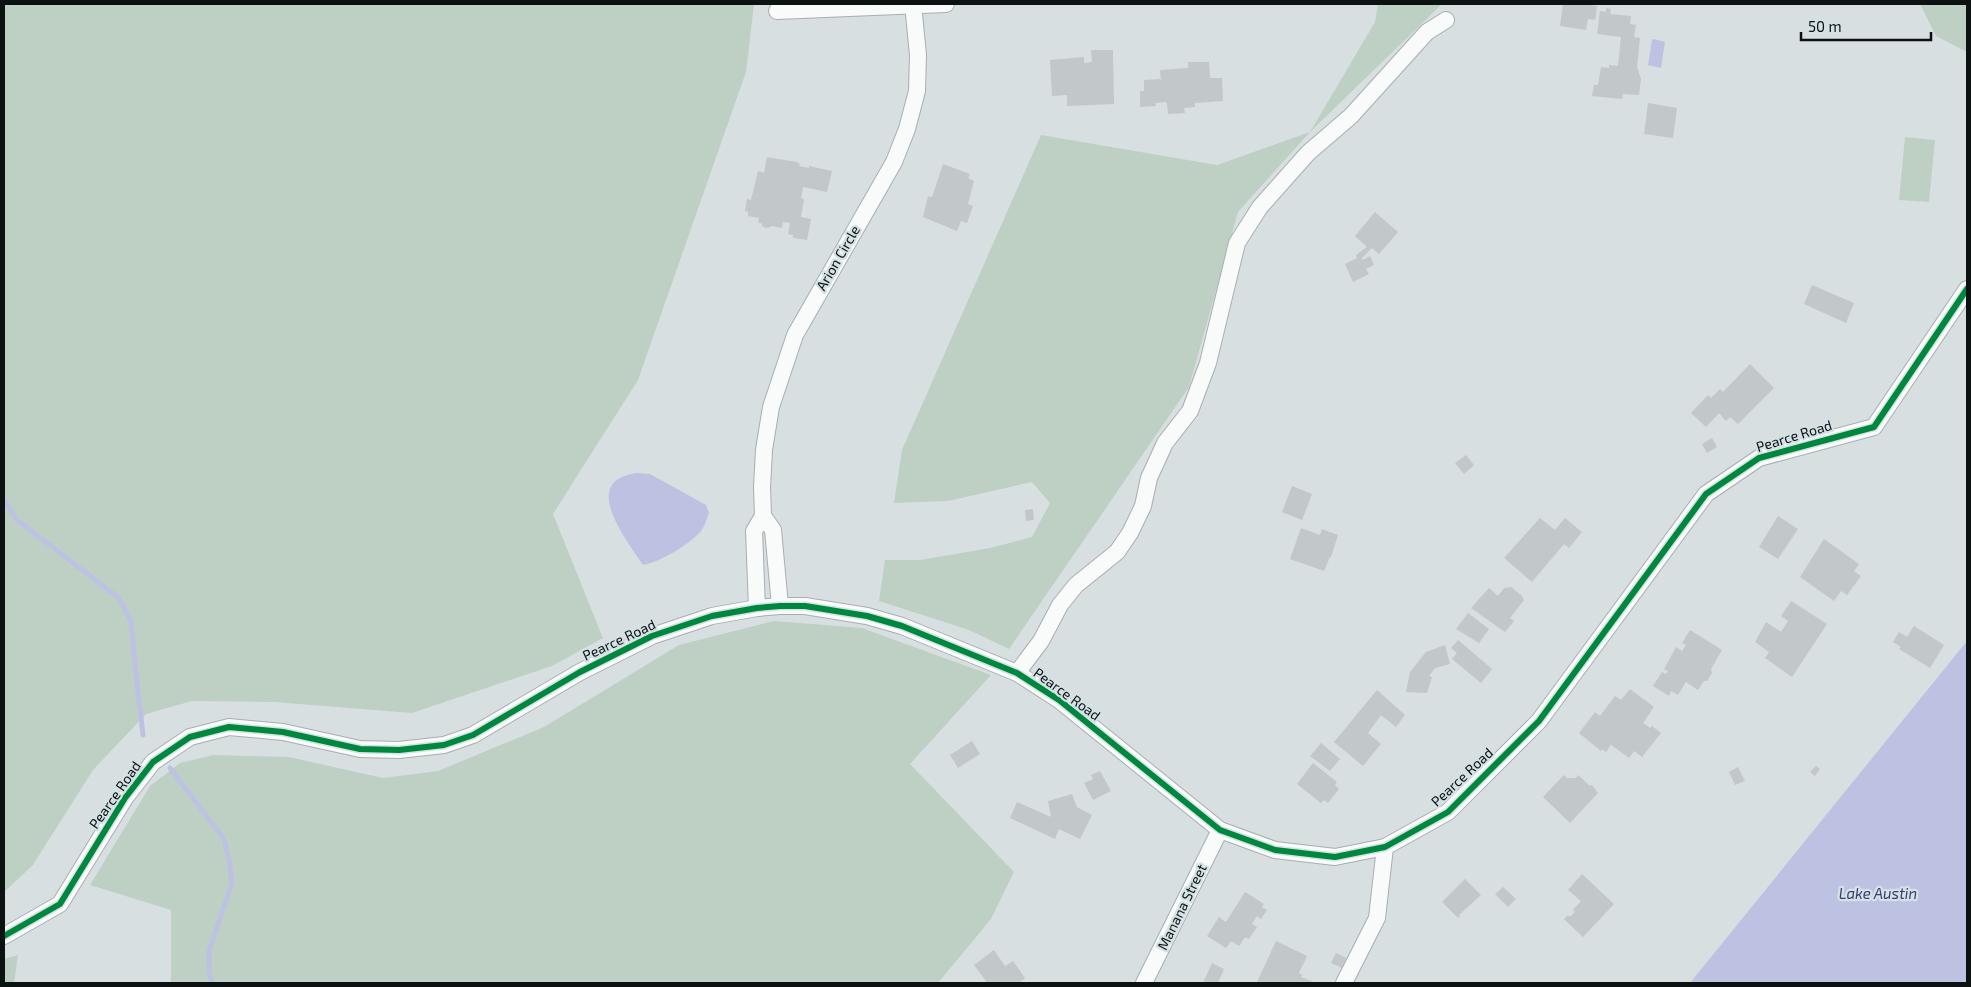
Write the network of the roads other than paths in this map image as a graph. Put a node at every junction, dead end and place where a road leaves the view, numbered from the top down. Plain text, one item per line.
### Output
1 (946, 4) edge
2 (913, 5) edge
3 (777, 10) dead end
4 (1446, 20) dead end
5 (1967, 289) edge
6 (763, 516) junction
7 (780, 606) junction
8 (757, 608) junction
9 (1017, 673) junction
10 (1220, 830) junction
11 (1385, 847) junction
12 (4, 936) edge
13 (1144, 983) edge
14 (1344, 983) edge

1 - 2 street
2 - 3 street
2 - 6 street, Arion Circle
4 - 9 street
5 - 11 street, Pearce Road
6 - 7 street, Arion Circle
6 - 8 street, Arion Circle
7 - 8 street, Pearce Road
7 - 9 street, Pearce Road
8 - 12 street, Pearce Road
9 - 10 street, Pearce Road
10 - 11 street, Pearce Road
10 - 13 street, Manana Street
11 - 14 street

